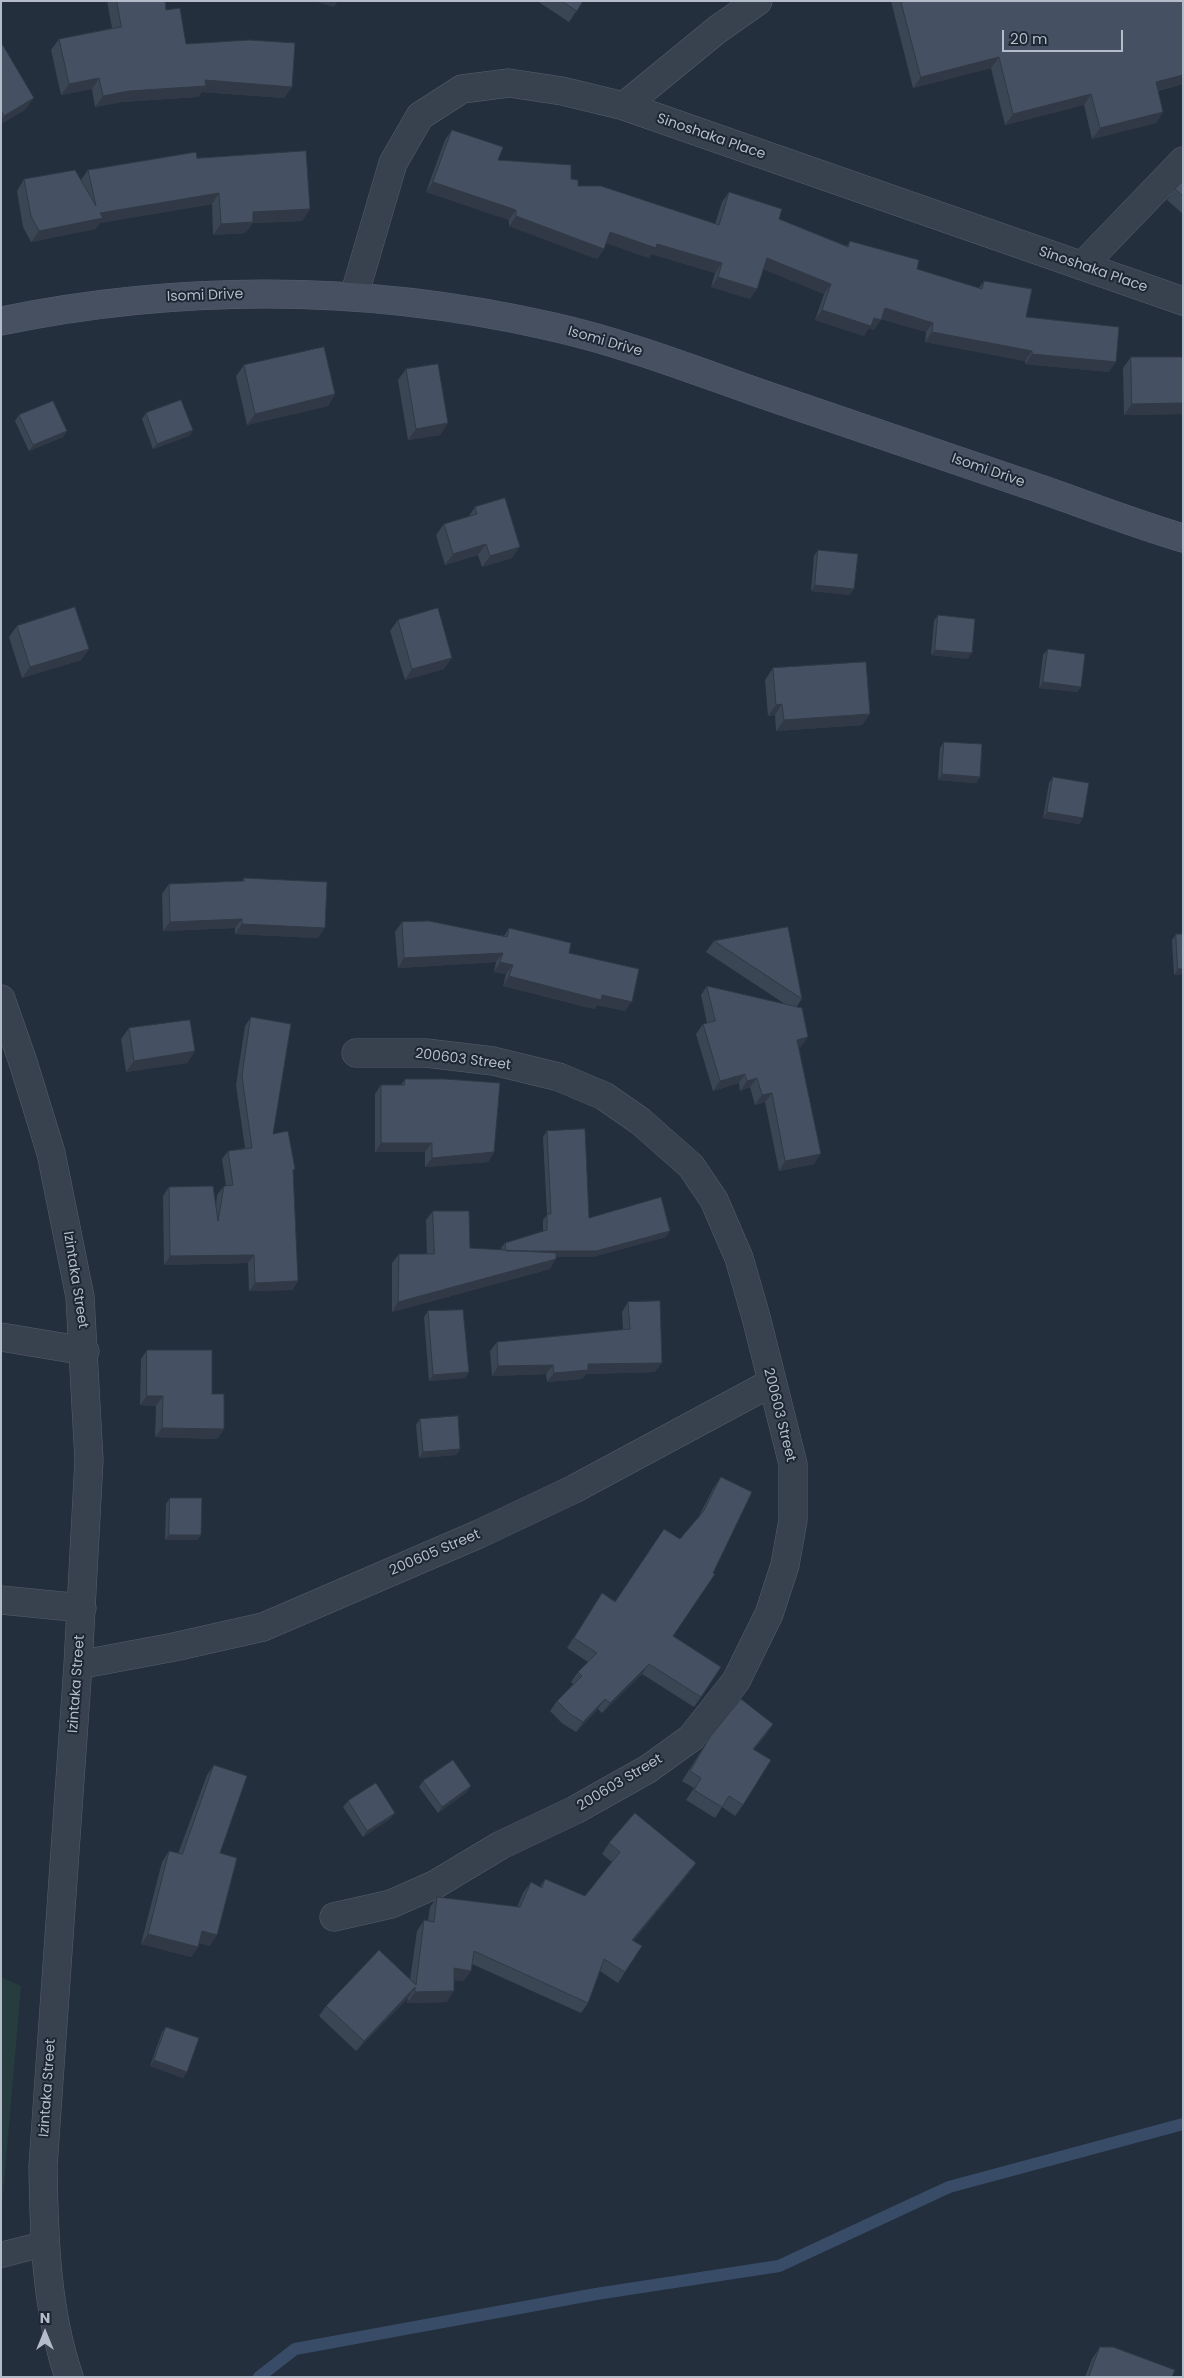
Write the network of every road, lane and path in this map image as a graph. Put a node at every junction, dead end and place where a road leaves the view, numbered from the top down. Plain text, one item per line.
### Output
1 (758, 1) edge
2 (624, 106) junction
3 (1183, 161) edge
4 (1082, 266) junction
5 (354, 296) junction
6 (1183, 301) edge
7 (1, 321) edge
8 (1183, 538) edge
9 (1, 999) edge
10 (356, 1053) dead end
11 (1, 1337) edge
12 (84, 1351) junction
13 (771, 1383) junction
14 (1, 1600) edge
15 (82, 1608) junction
16 (78, 1665) junction
17 (334, 1917) dead end
18 (44, 2244) junction
19 (1, 2255) edge
20 (69, 2377) edge

1 - 2 street
2 - 4 street, Sinoshaka Place
2 - 5 street, Sinoshaka Place
3 - 4 street
4 - 6 street, Sinoshaka Place
5 - 7 street, Isomi Drive
5 - 8 street, Isomi Drive
9 - 12 street, Izintaka Street
10 - 13 street, 200603 Street
11 - 12 street
12 - 15 street, Izintaka Street
13 - 16 street, 200605 Street
13 - 17 street, 200603 Street
14 - 15 street
15 - 16 street, Izintaka Street
16 - 18 street, Izintaka Street
18 - 19 lane
18 - 20 street, Izintaka Street

